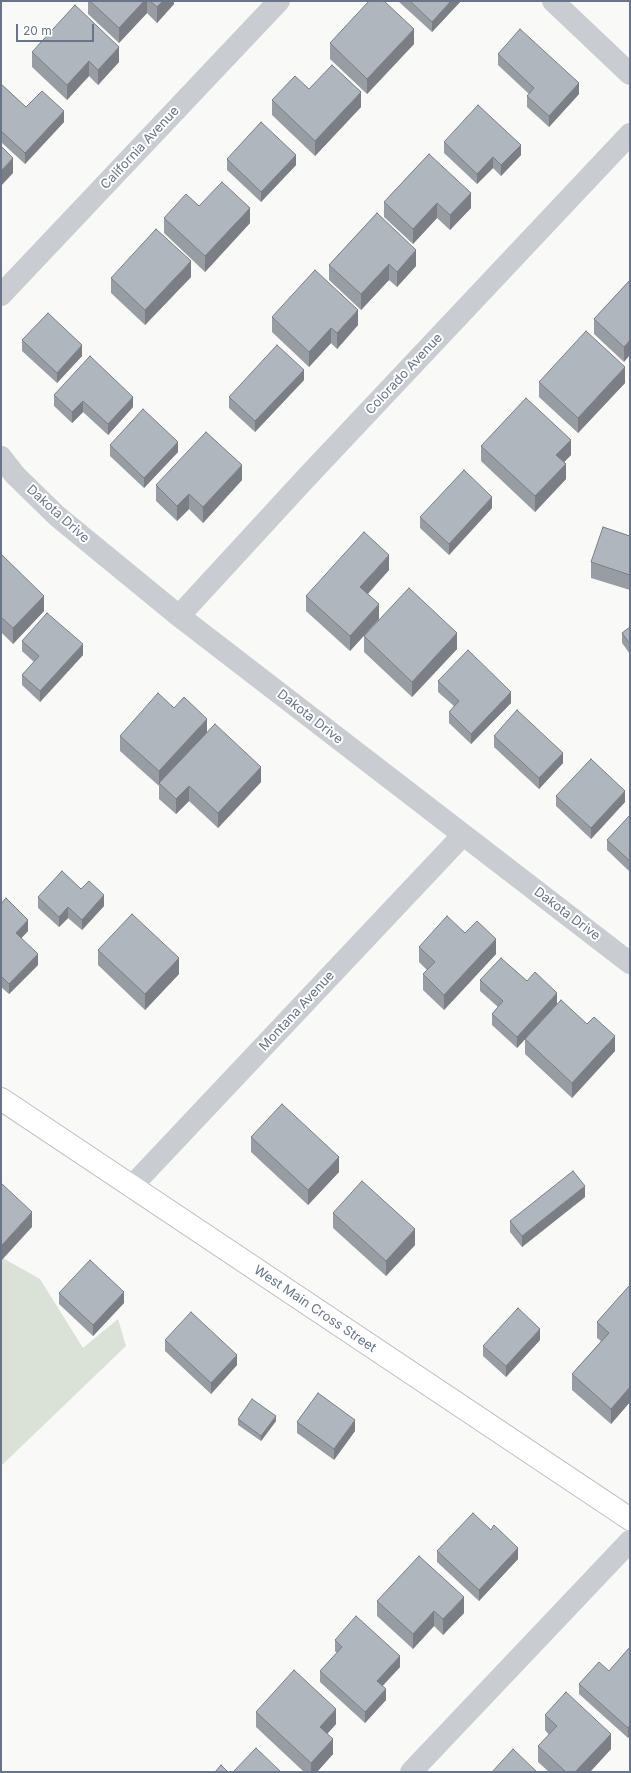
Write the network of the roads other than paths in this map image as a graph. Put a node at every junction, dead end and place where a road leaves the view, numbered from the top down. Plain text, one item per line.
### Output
1 (278, 1) edge
2 (553, 1) edge
3 (630, 74) edge
4 (630, 134) edge
5 (1, 295) edge
6 (1, 457) edge
7 (179, 616) junction
8 (463, 835) junction
9 (630, 963) edge
10 (1, 1099) edge
11 (131, 1187) junction
12 (630, 1519) edge
13 (630, 1541) edge
14 (411, 1772) edge

1 - 5 street, California Avenue
2 - 3 street
4 - 7 street, Colorado Avenue
6 - 7 street, Dakota Drive
7 - 8 street, Dakota Drive
8 - 9 street, Dakota Drive
8 - 11 street, Montana Avenue
10 - 11 main road, West Main Cross Street
11 - 12 main road, West Main Cross Street
13 - 14 street

